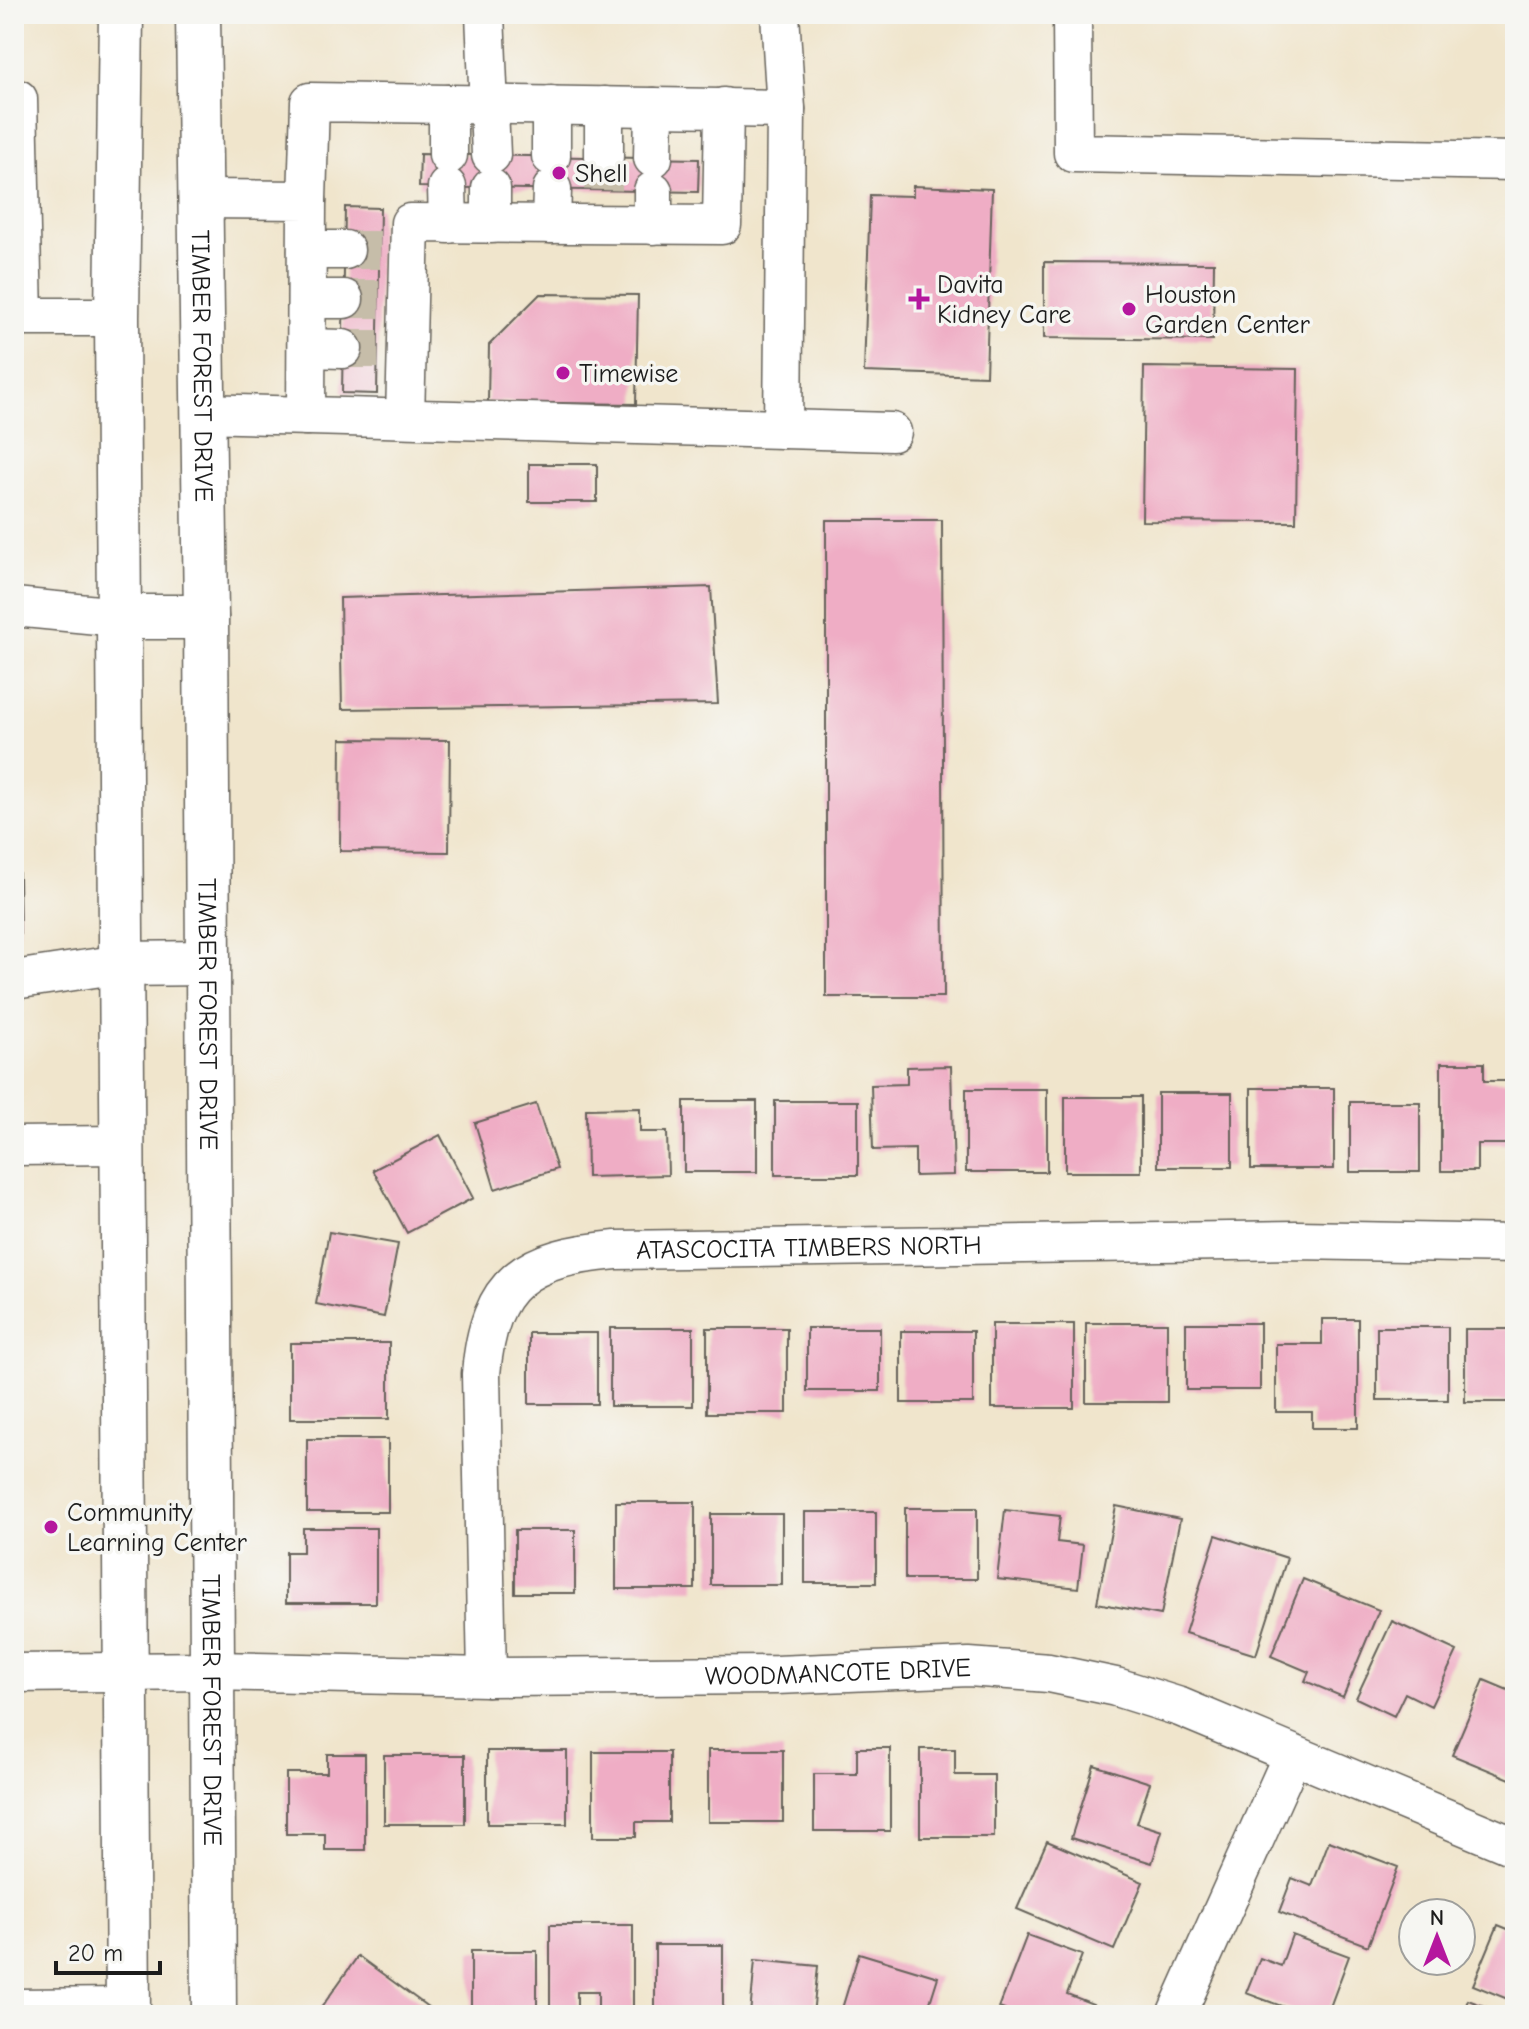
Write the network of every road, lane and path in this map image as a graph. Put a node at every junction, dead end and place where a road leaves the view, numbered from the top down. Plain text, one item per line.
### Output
1 (121, 14) edge
2 (198, 14) edge
3 (485, 14) edge
4 (780, 14) edge
5 (1072, 14) edge
6 (14, 99) edge
7 (448, 104) junction
8 (490, 105) junction
9 (551, 105) junction
10 (604, 106) junction
11 (654, 107) junction
12 (724, 107) junction
13 (786, 109) junction
14 (1515, 161) edge
15 (448, 189) junction
16 (491, 189) junction
17 (551, 190) junction
18 (604, 191) junction
19 (653, 191) junction
20 (201, 199) junction
21 (307, 200) junction
22 (16, 222) edge
23 (307, 250) junction
24 (378, 250) junction
25 (359, 299) junction
26 (18, 317) edge
27 (117, 317) junction
28 (358, 349) junction
29 (203, 413) junction
30 (306, 416) junction
31 (405, 418) junction
32 (783, 429) junction
33 (892, 432) dead end
34 (14, 607) edge
35 (119, 617) junction
36 (206, 617) junction
37 (207, 963) junction
38 (121, 964) junction
39 (14, 980) edge
40 (122, 1145) junction
41 (14, 1146) edge
42 (1515, 1244) edge
43 (128, 1671) junction
44 (214, 1671) junction
45 (14, 1673) edge
46 (487, 1677) junction
47 (1292, 1756) junction
48 (1515, 1847) edge
49 (14, 2008) edge
50 (128, 2011) edge
51 (214, 2015) edge
52 (1176, 2015) edge

1 - 27 main road
2 - 20 main road, TIMBER FOREST DRIVE
3 - 8 street
4 - 13 street
5 - 14 street
6 - 22 street
7 - 8 street
7 - 15 street
7 - 21 street
8 - 9 street
8 - 16 street
9 - 10 street
9 - 17 street
10 - 11 street
10 - 18 street
11 - 12 street
11 - 19 street
12 - 13 street
12 - 19 street
13 - 32 street
15 - 16 street
15 - 24 street
16 - 17 street
17 - 18 street
18 - 19 street
20 - 21 street
20 - 29 main road, TIMBER FOREST DRIVE
21 - 23 street
22 - 26 street
23 - 24 street
23 - 25 street
24 - 25 street
25 - 28 street
25 - 28 street
26 - 27 street
27 - 35 main road
28 - 30 street
28 - 31 street
29 - 30 street
29 - 36 main road, TIMBER FOREST DRIVE
30 - 31 street
31 - 32 street
32 - 33 street
34 - 35 street
35 - 36 main road
35 - 38 main road
36 - 37 main road, TIMBER FOREST DRIVE
37 - 38 main road
37 - 44 main road, TIMBER FOREST DRIVE
38 - 39 street
38 - 40 main road
40 - 41 street
40 - 43 main road
42 - 46 street, ATASCOCITA TIMBERS NORTH
43 - 44 street, WOODMANCOTE DRIVE
43 - 45 street, WOODMANCOTE DRIVE
43 - 50 main road
44 - 46 street, WOODMANCOTE DRIVE
44 - 51 main road, TIMBER FOREST DRIVE
46 - 47 street, WOODMANCOTE DRIVE
47 - 48 street, WOODMANCOTE DRIVE
47 - 52 street
49 - 50 street

